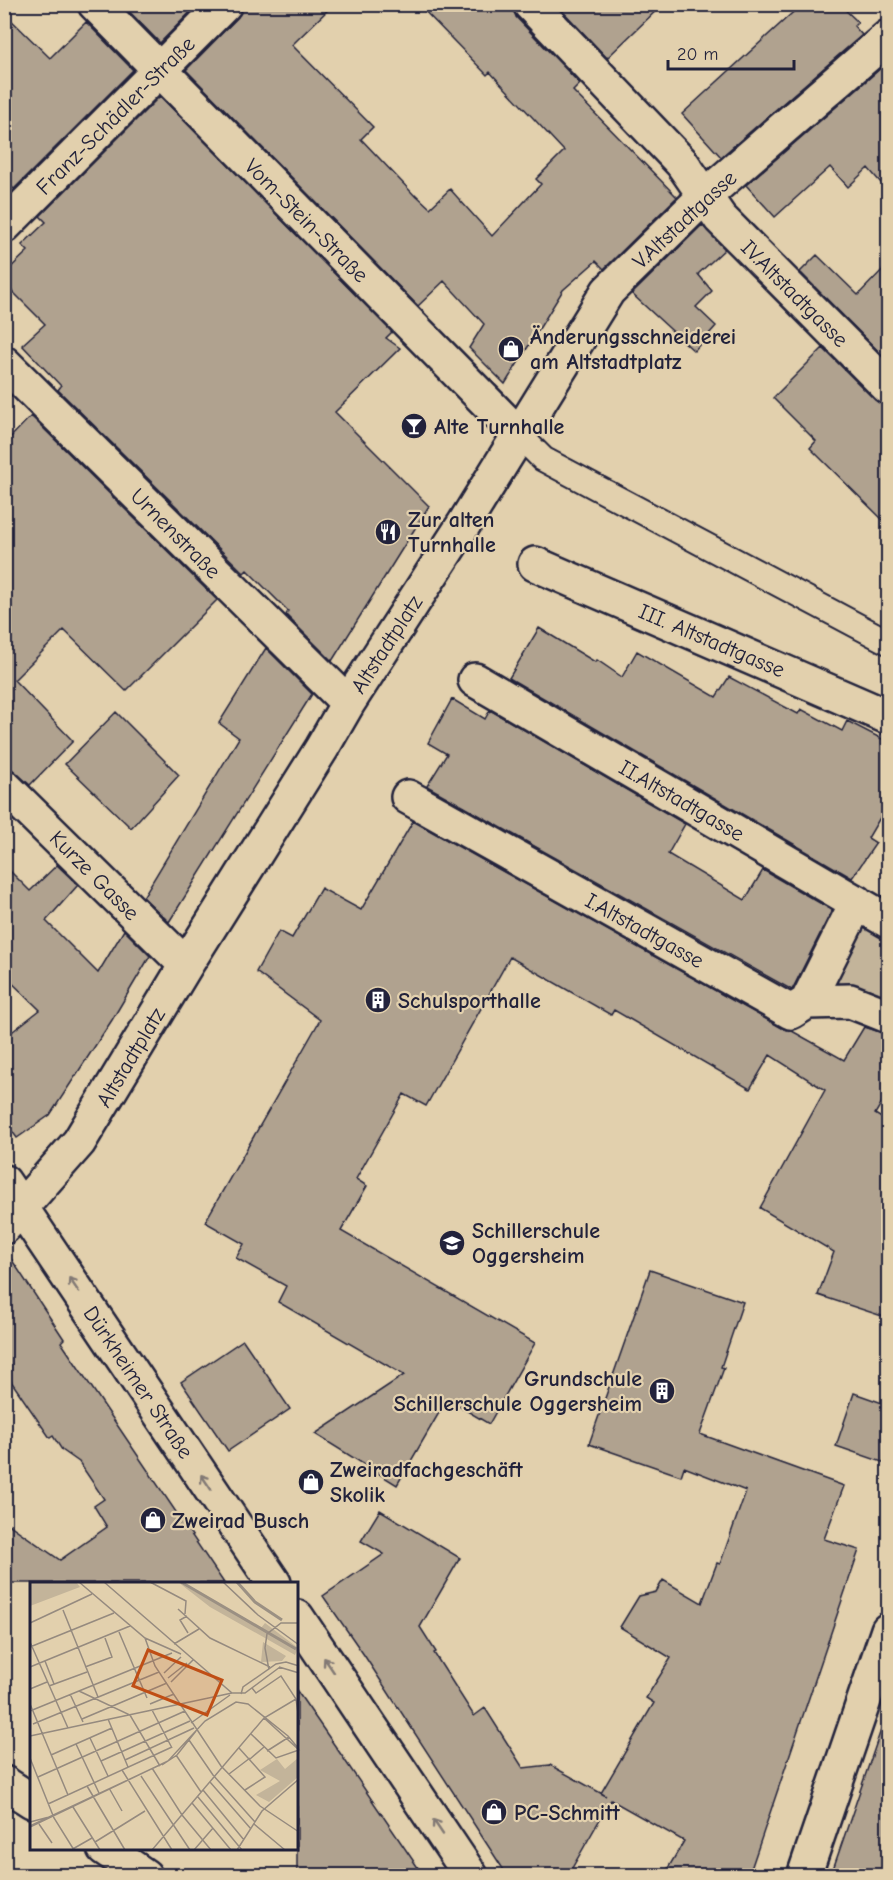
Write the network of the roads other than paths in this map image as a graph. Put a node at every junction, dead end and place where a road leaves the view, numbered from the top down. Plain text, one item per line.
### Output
1 (95, 4) edge
2 (225, 4) edge
3 (530, 4) edge
4 (888, 37) edge
5 (159, 70) junction
6 (705, 196) junction
7 (4, 226) edge
8 (4, 363) edge
9 (888, 387) edge
10 (519, 435) junction
11 (535, 564) dead end
12 (888, 642) edge
13 (475, 680) dead end
14 (348, 703) junction
15 (888, 717) edge
16 (4, 786) edge
17 (408, 797) dead end
18 (857, 902) junction
19 (888, 921) edge
20 (186, 965) junction
21 (807, 1002) junction
22 (888, 1016) edge
23 (10, 1206) edge
24 (273, 1582) edge
25 (298, 1618) edge
26 (888, 1630) edge
27 (4, 1783) edge
28 (30, 1800) edge
29 (107, 1850) edge
30 (145, 1875) edge
31 (471, 1875) edge
32 (804, 1875) edge

1 - 5 street, Vom-Stein-Straße
2 - 5 street, Franz-Schädler-Straße
3 - 6 street, IV.Altstadtgasse
4 - 6 street, V.Altstadtgasse
5 - 7 street, Franz-Schädler-Straße
5 - 10 street, Vom-Stein-Straße
6 - 9 street, IV.Altstadtgasse
6 - 10 street, V.Altstadtgasse
8 - 14 street, Urnenstraße
10 - 12 lane
10 - 14 street, Altstadtplatz
11 - 15 street, III. Altstadtgasse
13 - 18 street, II.Altstadtgasse
14 - 20 street, Altstadtplatz
16 - 20 street, Kurze Gasse
17 - 21 street, I.Altstadtgasse
18 - 19 street, II.Altstadtgasse
18 - 21 street
20 - 23 street, Altstadtplatz
21 - 22 street, I.Altstadtgasse
24 -> 23 street, Dürkheimer Straße
31 -> 25 street
26 - 32 street
27 - 28 street
29 - 30 street

